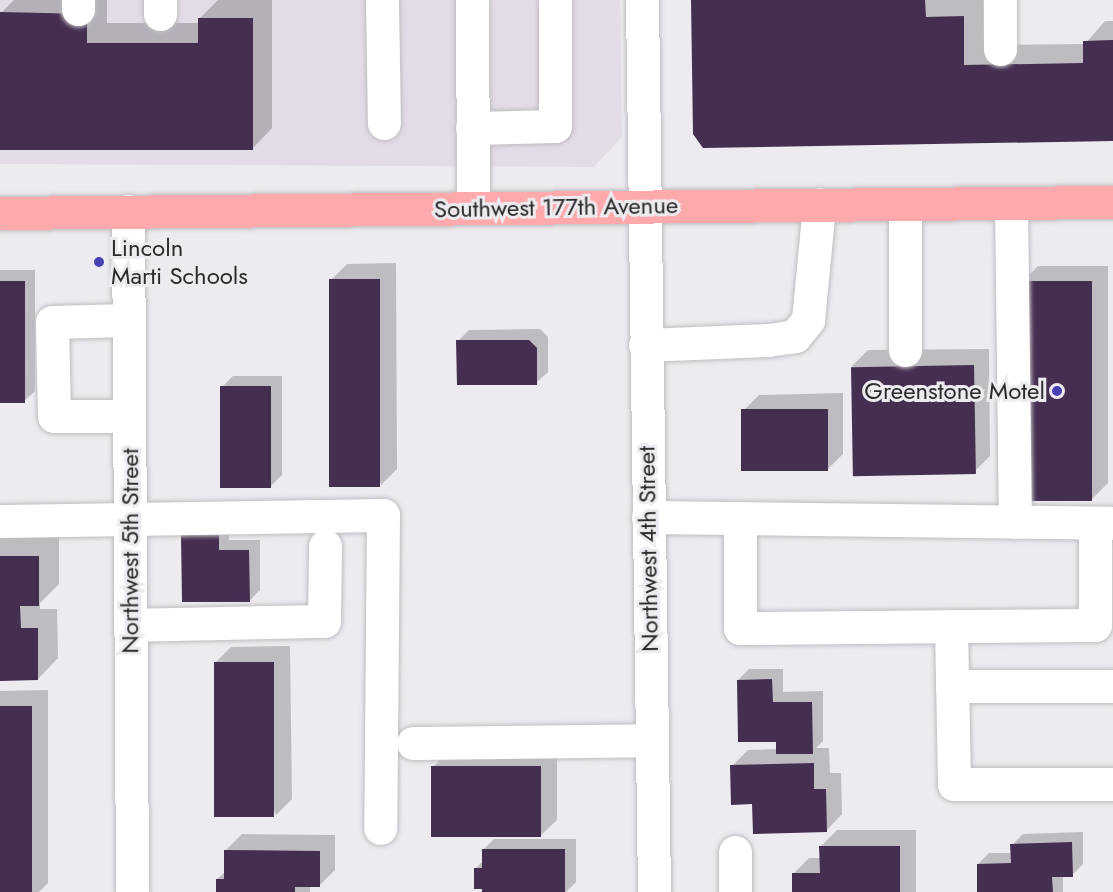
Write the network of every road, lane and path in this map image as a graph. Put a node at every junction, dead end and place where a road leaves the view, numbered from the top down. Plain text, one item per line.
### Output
1 (382, 0) edge
2 (472, 0) edge
3 (555, 0) edge
4 (642, 0) edge
5 (1000, 0) edge
6 (1000, 49) dead end
7 (384, 123) dead end
8 (472, 128) junction
9 (1113, 202) edge
10 (1011, 203) junction
11 (905, 204) junction
12 (819, 205) junction
13 (642, 206) junction
14 (473, 208) junction
15 (128, 211) junction
16 (0, 213) edge
17 (128, 320) junction
18 (645, 345) junction
19 (905, 350) dead end
20 (129, 416) junction
21 (648, 517) junction
22 (740, 518) junction
23 (0, 521) edge
24 (129, 521) junction
25 (1015, 522) junction
26 (1104, 523) edge
27 (325, 546) dead end
28 (131, 625) junction
29 (951, 626) junction
30 (952, 686) junction
31 (1113, 686) edge
32 (652, 740) junction
33 (413, 743) dead end
34 (1113, 784) edge
35 (380, 828) dead end
36 (735, 852) dead end
37 (132, 892) edge
38 (654, 892) edge
39 (735, 892) edge

1 - 7 street
2 - 8 street
3 - 8 street
4 - 13 street, Northwest 4th Street
5 - 6 street
8 - 14 street
9 - 10 main road, Southwest 177th Avenue
10 - 11 main road, Southwest 177th Avenue
10 - 25 street
11 - 12 main road, Southwest 177th Avenue
11 - 19 street
12 - 13 main road, Southwest 177th Avenue
12 - 18 street
13 - 14 main road, Southwest 177th Avenue
13 - 18 street, Northwest 4th Street
14 - 15 main road, Southwest 177th Avenue
15 - 16 main road, Southwest 177th Avenue
15 - 17 street, Northwest 5th Street
17 - 20 street, Northwest 5th Street
17 - 20 street
18 - 21 street, Northwest 4th Street
20 - 24 street, Northwest 5th Street
21 - 22 street
21 - 32 street, Northwest 4th Street
22 - 25 street
22 - 29 street
23 - 24 street
24 - 28 street, Northwest 5th Street
24 - 35 street
25 - 26 street
26 - 29 street
27 - 28 street
28 - 37 street, Northwest 5th Street
29 - 30 street
30 - 31 street
30 - 34 street
32 - 33 street
32 - 38 street, Northwest 4th Street
36 - 39 street

